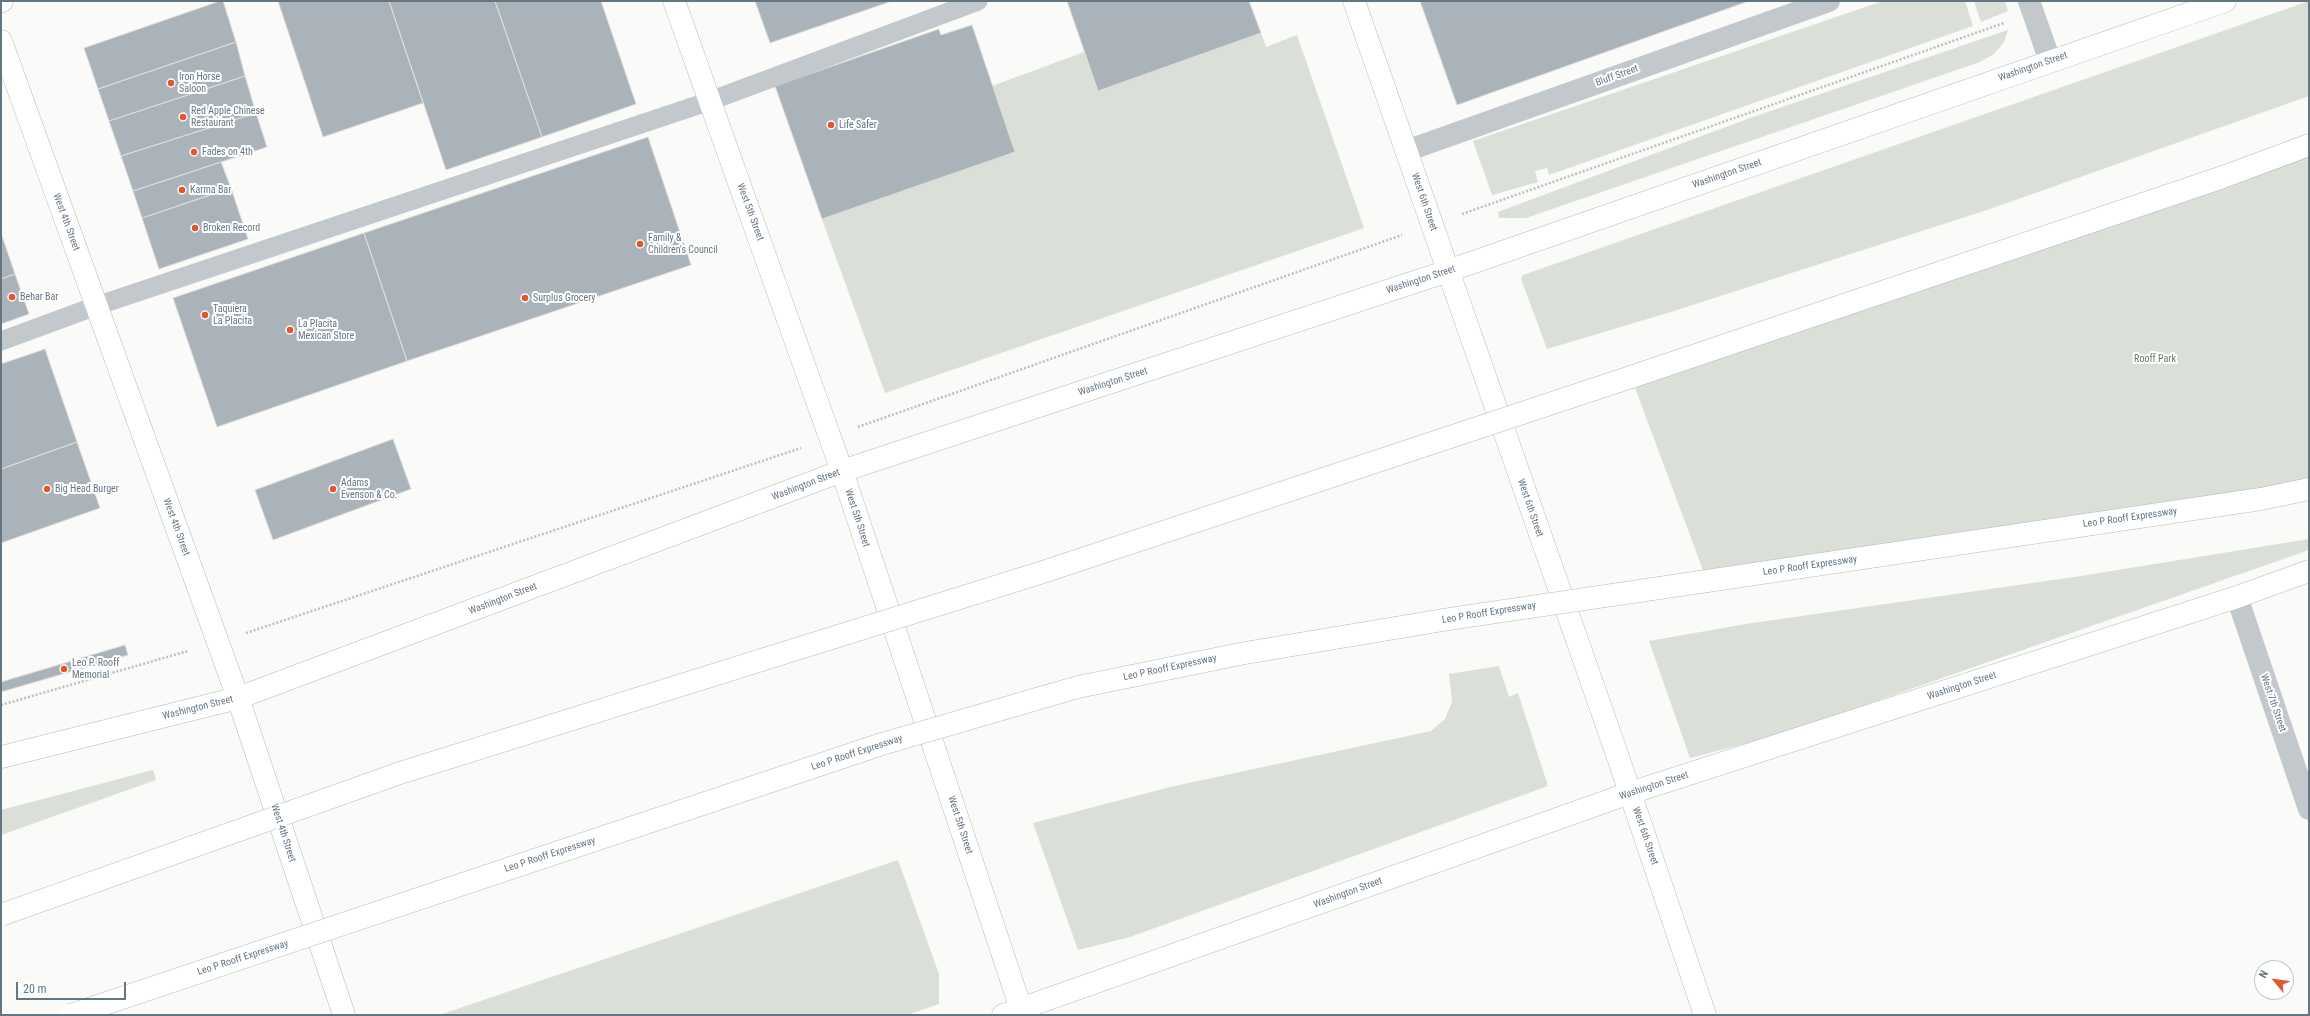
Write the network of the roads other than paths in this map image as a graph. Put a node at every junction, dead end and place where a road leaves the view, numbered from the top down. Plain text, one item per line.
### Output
1 (674, 1) edge
2 (978, 1) edge
3 (1354, 1) edge
4 (1829, 1) edge
5 (2225, 1) edge
6 (2031, 7) edge
7 (1, 41) edge
8 (2050, 61) junction
9 (710, 101) junction
10 (2309, 145) edge
11 (1406, 151) junction
12 (1448, 271) junction
13 (96, 306) junction
14 (1, 341) edge
15 (842, 471) junction
16 (2309, 489) edge
17 (2309, 571) edge
18 (2236, 597) junction
19 (238, 698) junction
20 (1, 757) edge
21 (1630, 793) junction
22 (2309, 809) edge
23 (1, 915) edge
24 (1016, 1013) edge
25 (71, 1015) edge
26 (344, 1015) edge
27 (1705, 1015) edge

1 - 9 main road, West 5th Street
2 - 9 lane
3 - 11 main road, West 6th Street
4 - 11 street, Bluff Street
5 - 8 main road, Washington Street
6 - 8 street
7 - 13 main road, West 4th Street
8 - 12 main road, Washington Street
9 - 13 lane
9 - 15 main road, West 5th Street
10 - 23 main road, bridge
11 - 12 main road, West 6th Street
12 - 15 main road, Washington Street
12 - 21 main road, West 6th Street
13 - 14 lane
13 - 19 main road, West 4th Street
15 - 19 main road, Washington Street
15 - 24 main road, West 5th Street
16 - 25 main road, Leo P Rooff Expressway, bridge
17 - 18 main road, Washington Street
18 - 21 main road, Washington Street
18 - 22 street, West 7th Street
19 - 20 main road, Washington Street
19 - 26 main road, West 4th Street
21 - 24 main road, Washington Street
21 - 27 main road, West 6th Street

